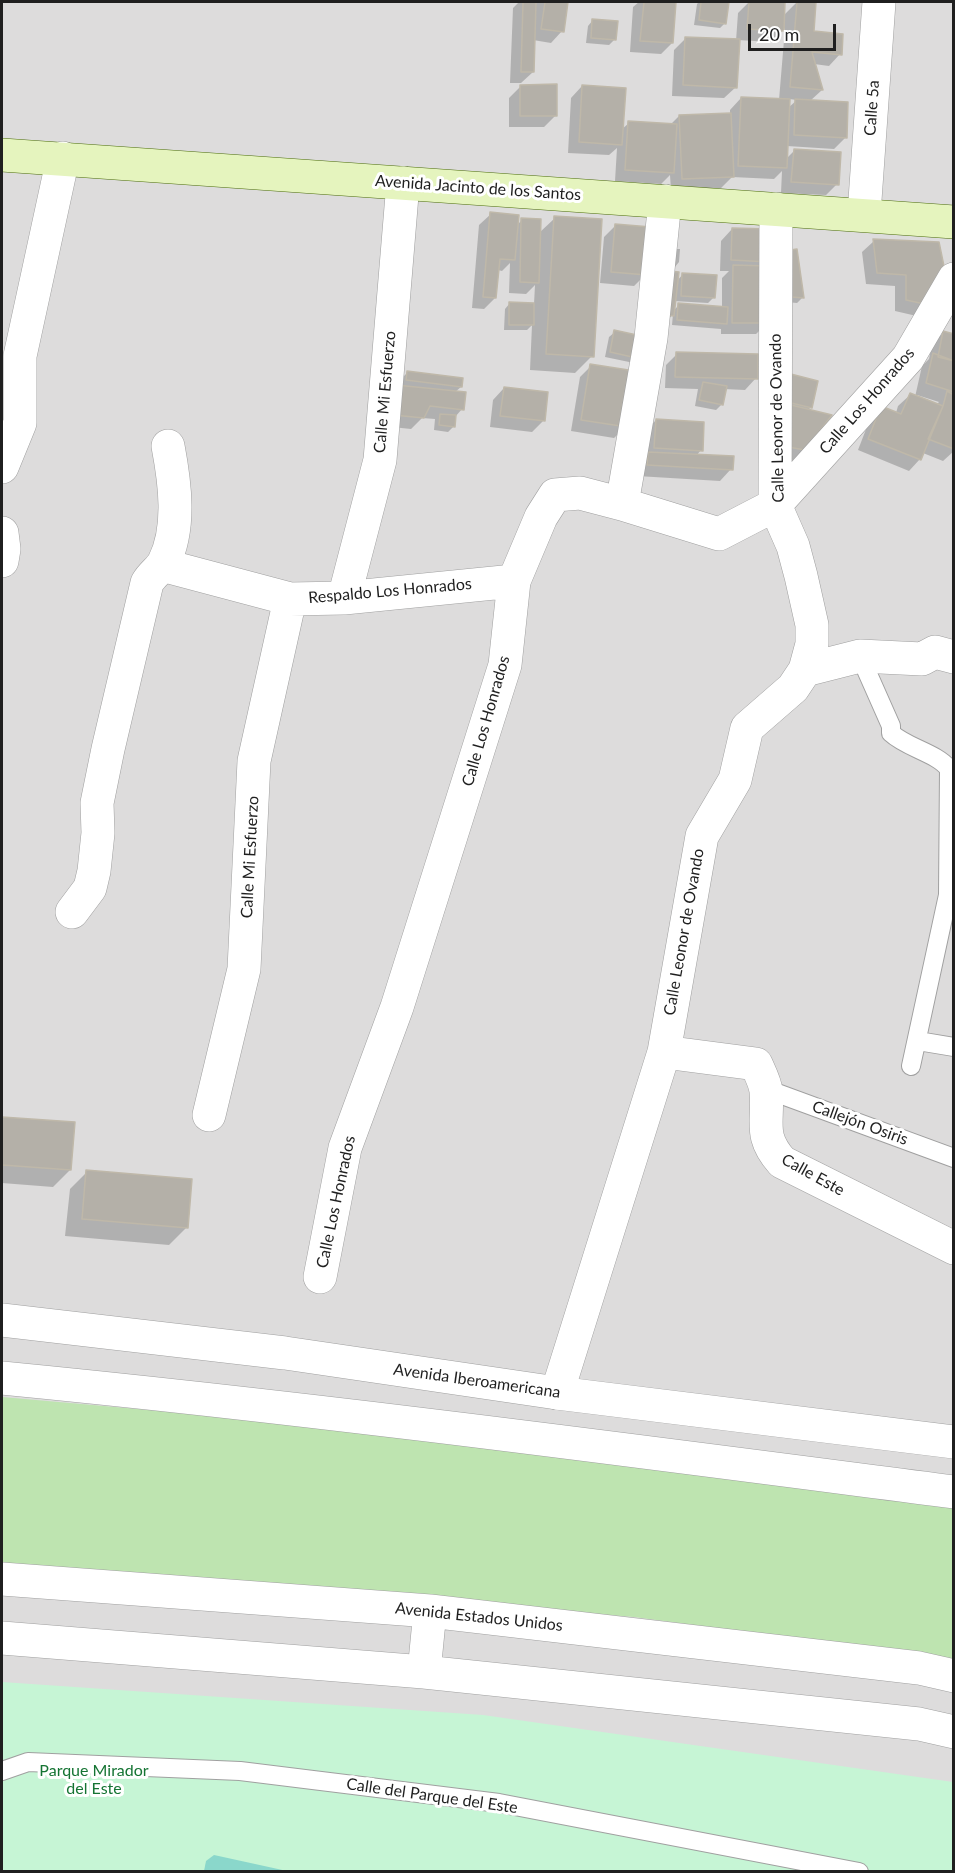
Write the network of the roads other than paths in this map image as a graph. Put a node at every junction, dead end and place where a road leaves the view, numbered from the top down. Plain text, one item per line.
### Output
1 (879, 2) edge
2 (2, 155) edge
3 (63, 158) junction
4 (402, 183) junction
5 (665, 201) junction
6 (776, 209) junction
7 (864, 214) junction
8 (954, 222) edge
9 (954, 279) edge
10 (168, 447) dead end
11 (2, 467) edge
12 (622, 504) junction
13 (775, 504) junction
14 (2, 533) edge
15 (2, 561) edge
16 (162, 566) junction
17 (514, 580) junction
18 (344, 598) junction
19 (290, 599) junction
20 (860, 656) junction
21 (941, 656) edge
22 (805, 670) junction
23 (72, 912) dead end
24 (918, 1041) junction
25 (954, 1047) edge
26 (664, 1052) junction
27 (911, 1066) dead end
28 (766, 1089) junction
29 (209, 1115) dead end
30 (954, 1158) edge
31 (954, 1248) edge
32 (320, 1277) dead end
33 (2, 1320) edge
34 (2, 1378) edge
35 (557, 1393) junction
36 (954, 1442) edge
37 (954, 1492) edge
38 (2, 1579) edge
39 (430, 1611) junction
40 (2, 1638) edge
41 (424, 1672) junction
42 (954, 1676) edge
43 (954, 1732) edge
44 (2, 1771) edge
45 (859, 1872) edge

1 - 7 street, Calle 5a
2 - 3 main road, Avenida Jacinto de los Santos
3 - 4 main road, Avenida Jacinto de los Santos
3 - 11 street
4 - 5 main road, Avenida Jacinto de los Santos
4 - 18 street, Calle Mi Esfuerzo
5 - 6 main road, Avenida Jacinto de los Santos
5 - 12 street
6 - 7 main road, Avenida Jacinto de los Santos
6 - 13 street, Calle Leonor de Ovando
7 - 8 main road, Avenida Jacinto de los Santos
9 - 13 street, Calle Los Honrados
10 - 16 street
12 - 13 street, Calle Los Honrados
12 - 17 street, Calle Los Honrados
13 - 22 street, Calle Leonor de Ovando
14 - 15 street
16 - 19 street, Respaldo Los Honrados
16 - 23 street
17 - 18 street, Respaldo Los Honrados
17 - 32 street, Calle Los Honrados
18 - 19 street, Respaldo Los Honrados
19 - 29 street, Calle Mi Esfuerzo
20 - 21 street
20 - 22 street
20 - 24 lane
22 - 26 street, Calle Leonor de Ovando
24 - 25 lane
24 - 27 lane
26 - 28 street, Calle Este
26 - 35 street, Calle Leonor de Ovando
28 - 30 lane, Callejón Osiris
28 - 31 street, Calle Este
33 - 35 street, Avenida Iberoamericana
34 - 37 street
35 - 36 street, Avenida Iberoamericana
38 - 39 street, Avenida Estados Unidos
39 - 41 street
39 - 42 street, Avenida Estados Unidos
40 - 41 street
41 - 43 street
44 - 45 lane, Calle del Parque del Este

